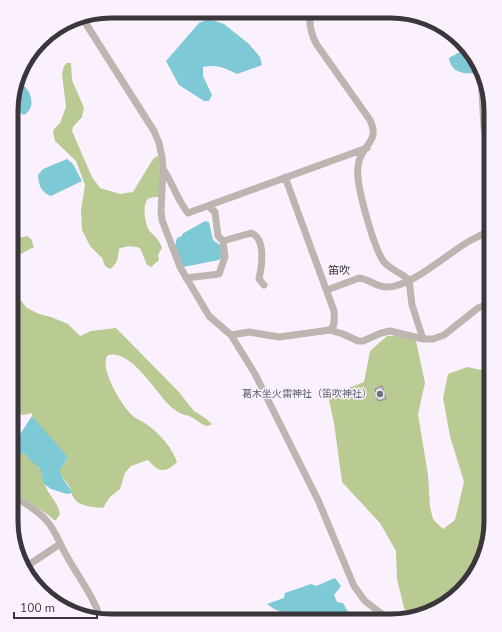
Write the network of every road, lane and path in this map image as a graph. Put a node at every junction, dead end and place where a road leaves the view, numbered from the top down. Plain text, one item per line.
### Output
1 (310, 18) edge
2 (84, 22) edge
3 (482, 93) edge
4 (484, 127) edge
5 (367, 148) junction
6 (163, 168) junction
7 (285, 177) junction
8 (208, 206) junction
9 (484, 233) edge
10 (223, 241) junction
11 (186, 278) junction
12 (409, 280) junction
13 (264, 285) dead end
14 (327, 290) junction
15 (484, 306) edge
16 (330, 330) junction
17 (231, 335) junction
18 (423, 339) junction
19 (18, 499) edge
20 (60, 544) junction
21 (29, 565) edge
22 (98, 613) edge
23 (381, 614) edge

1 - 5 street
2 - 6 street
3 - 4 street
5 - 7 street
5 - 12 street
6 - 8 street
6 - 11 street
7 - 8 street
7 - 14 street
8 - 10 street
9 - 12 street
10 - 11 street
10 - 13 street
11 - 17 street
12 - 14 street
12 - 18 street
14 - 16 street
15 - 18 street
16 - 17 street
16 - 18 street
17 - 23 street
19 - 20 street
20 - 21 street
20 - 22 street

